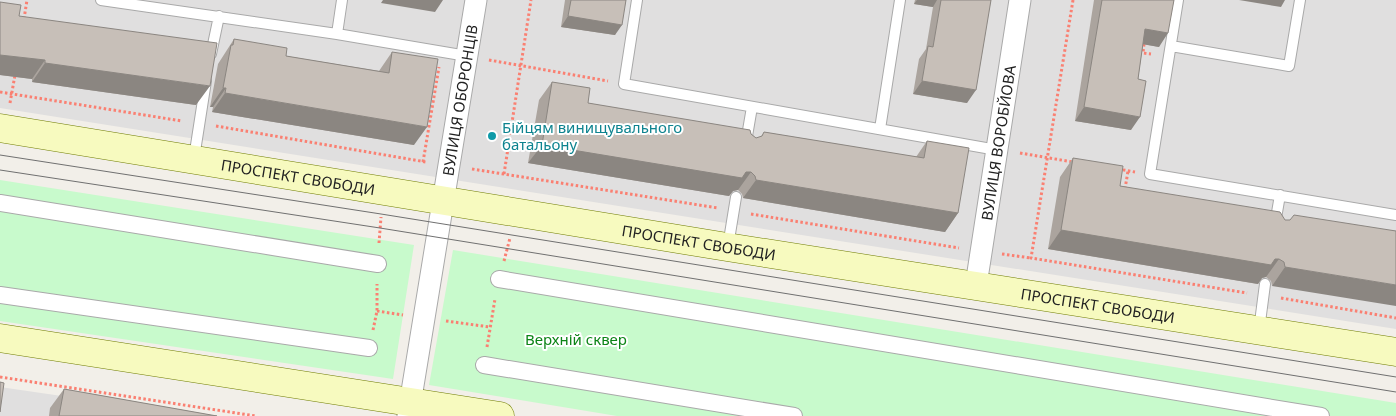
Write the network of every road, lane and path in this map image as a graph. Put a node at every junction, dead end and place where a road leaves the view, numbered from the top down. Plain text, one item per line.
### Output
1 (27, 0) edge
2 (101, 0) edge
3 (342, 0) edge
4 (476, 0) edge
5 (531, 0) edge
6 (637, 0) edge
7 (900, 0) edge
8 (1020, 0) edge
9 (1072, 0) edge
10 (1178, 0) edge
11 (1300, 0) edge
12 (219, 16) junction
13 (22, 28) edge
14 (337, 34) junction
15 (1171, 46) junction
16 (442, 52) junction
17 (467, 56) junction
18 (16, 66) edge
19 (521, 66) junction
20 (624, 84) junction
21 (0, 92) edge
22 (12, 94) junction
23 (752, 107) junction
24 (199, 123) junction
25 (3, 128) edge
26 (880, 129) junction
27 (744, 150) edge
28 (997, 150) junction
29 (392, 157) junction
30 (1048, 158) junction
31 (194, 159) junction
32 (423, 162) junction
33 (1074, 162) edge
34 (449, 165) junction
35 (1110, 168) edge
36 (1128, 171) junction
37 (504, 174) junction
38 (1150, 174) junction
39 (384, 190) junction
40 (1280, 195) junction
41 (736, 197) edge
42 (1124, 198) edge
43 (443, 200) junction
44 (0, 203) edge
45 (734, 211) junction
46 (1396, 215) edge
47 (1274, 232) edge
48 (962, 239) dead end
49 (727, 247) junction
50 (378, 264) junction
51 (499, 279) dead end
52 (1265, 284) edge
53 (976, 285) junction
54 (0, 295) edge
55 (1264, 295) junction
56 (1396, 318) edge
57 (1259, 330) junction
58 (0, 338) edge
59 (368, 348) joint
60 (1396, 352) edge
61 (484, 365) dead end
62 (0, 377) edge
63 (409, 409) edge
64 (256, 416) edge
65 (500, 416) edge
66 (794, 416) edge
67 (1321, 416) edge

1 - 13 path
2 - 12 lane
3 - 14 lane
4 - 17 street, ВУЛИЦЯ ОБОРОНЦІВ
5 - 19 path
6 - 20 lane
7 - 26 lane
8 - 28 street, ВУЛИЦЯ ВОРОБЙОВА
9 - 30 path
10 - 15 lane
11 - 15 lane
12 - 14 lane
12 - 24 lane
14 - 16 lane
15 - 38 lane
16 - 17 lane
16 - 32 path
17 - 19 path
17 - 34 street, ВУЛИЦЯ ОБОРОНЦІВ
18 - 22 path
19 - 20 path
19 - 37 path
20 - 23 lane
21 - 22 path
22 - 24 path
22 - 25 path
23 - 26 lane
23 - 27 lane
24 - 29 path
24 - 31 lane
25 - 31 main road, ПРОСПЕКТ СВОБОДИ
26 - 28 lane
28 - 30 path
28 - 53 street, ВУЛИЦЯ ВОРОБЙОВА
29 - 32 path
29 - 39 path
30 - 33 path
30 - 55 path
31 - 39 main road, ПРОСПЕКТ СВОБОДИ
32 - 34 path
34 - 37 path
34 - 43 street, ВУЛИЦЯ ОБОРОНЦІВ
35 - 36 path
36 - 38 path
36 - 42 path
37 - 45 path
38 - 40 lane
39 - 43 main road, ПРОСПЕКТ СВОБОДИ
39 - 50 path
40 - 46 lane
40 - 47 lane
41 - 45 lane
43 - 49 main road, ПРОСПЕКТ СВОБОДИ
43 - 63 street, ВУЛИЦЯ ОБОРОНЦІВ
44 - 50 street
45 - 48 path
45 - 49 lane
49 - 53 main road, ПРОСПЕКТ СВОБОДИ
50 - 59 path
51 - 67 street
52 - 55 lane
53 - 57 main road, ПРОСПЕКТ СВОБОДИ
54 - 59 street
55 - 56 path
55 - 57 lane
57 - 60 main road, ПРОСПЕКТ СВОБОДИ
58 - 63 main road
61 - 66 street
62 - 64 path
63 - 65 main road

